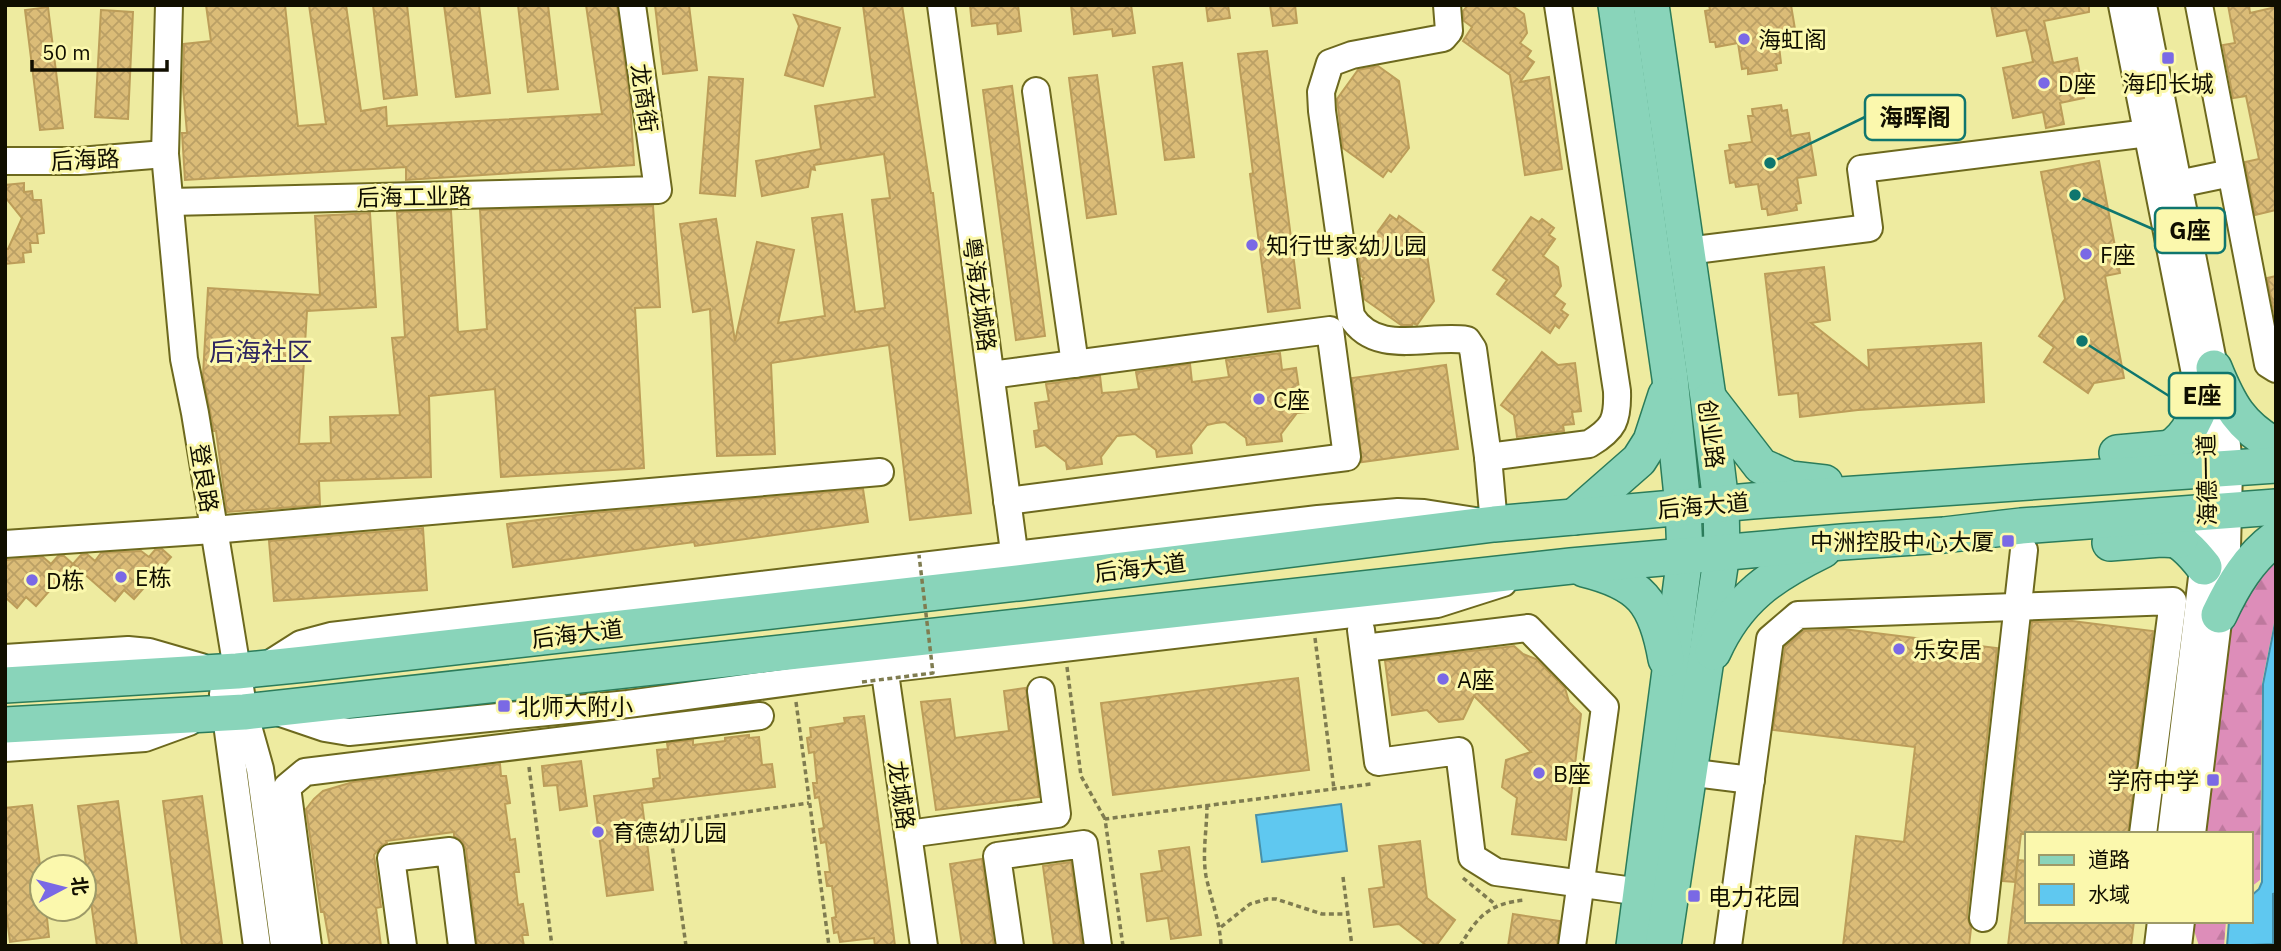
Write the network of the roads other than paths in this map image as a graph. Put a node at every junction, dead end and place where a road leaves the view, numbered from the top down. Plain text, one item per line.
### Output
1 (169, 5) edge
2 (632, 5) edge
3 (941, 5) edge
4 (1447, 5) edge
5 (1558, 5) edge
6 (1616, 5) edge
7 (1651, 5) edge
8 (2122, 5) edge
9 (2143, 5) edge
10 (2199, 5) edge
11 (1036, 91) dead end
12 (2148, 133) junction
13 (165, 154) junction
14 (5, 162) edge
15 (2231, 173) junction
16 (2178, 184) junction
17 (658, 190) joint
18 (170, 202) junction
19 (1686, 251) junction
20 (1075, 364) junction
21 (2214, 368) junction
22 (2276, 369) edge
23 (991, 375) junction
24 (1670, 378) junction
25 (1708, 397) junction
26 (2201, 404) junction
27 (2173, 448) junction
28 (2272, 448) edge
29 (1488, 457) junction
30 (2220, 470) junction
31 (880, 472) dead end
32 (2087, 478) junction
33 (1897, 491) junction
34 (1007, 500) junction
35 (1721, 503) junction
36 (1683, 506) junction
37 (2276, 507) edge
38 (2220, 510) junction
39 (1574, 517) junction
40 (2110, 519) junction
41 (1494, 524) junction
42 (207, 531) junction
43 (2276, 538) edge
44 (1880, 539) junction
45 (2180, 540) junction
46 (1842, 542) junction
47 (5, 544) edge
48 (2024, 550) junction
49 (1722, 553) junction
50 (1685, 556) junction
51 (2204, 567) junction
52 (1555, 568) junction
53 (1016, 570) junction
54 (2018, 607) junction
55 (1359, 613) junction
56 (2219, 614) junction
57 (1364, 648) junction
58 (5, 658) edge
59 (876, 665) junction
60 (240, 670) junction
61 (1685, 676) junction
62 (5, 685) edge
63 (1041, 691) dead end
64 (238, 712) junction
65 (760, 716) dead end
66 (5, 725) edge
67 (5, 748) edge
68 (1687, 772) junction
69 (1751, 780) junction
70 (2143, 832) edge
71 (2171, 832) edge
72 (2192, 832) edge
73 (908, 834) junction
74 (1580, 884) junction
75 (1641, 892) junction
76 (1983, 918) dead end
77 (2161, 923) edge
78 (2181, 923) edge
79 (257, 946) edge
80 (284, 946) edge
81 (308, 946) edge
82 (402, 946) edge
83 (463, 946) edge
84 (924, 946) edge
85 (1010, 946) edge
86 (1098, 946) edge
87 (1572, 946) edge
88 (1634, 946) edge
89 (1663, 946) edge
90 (1728, 946) edge
91 (2158, 946) edge
92 (2178, 946) edge

1 - 13 street, 登良路
2 - 17 street, 龙商街
3 - 23 street, 粤海龙城路
4 - 29 street
5 - 29 street
6 - 24 main road, 创业路
7 - 19 main road, 创业路
8 - 12 street, 海德一道
9 - 16 street, 海德一道
10 - 15 street
11 - 20 street
12 - 19 street
12 - 26 street, 海德一道
13 - 14 street, 后海路
13 - 18 street, 登良路
15 - 16 street
15 - 22 street
16 - 21 street, 海德一道
17 - 18 street, 后海工业路
18 - 42 street, 登良路
19 - 25 main road, 创业路
20 - 23 street
20 - 34 street
21 - 28 main road
21 - 30 street, 海德一道
23 - 34 street, 粤海龙城路
24 - 36 main road, 创业路
24 - 39 main road
25 - 33 main road
25 - 35 main road, 创业路
26 - 27 main road
26 - 30 street, 海德一道
27 - 32 main road
27 - 33 main road
28 - 30 main road, 后海大道
29 - 41 street
30 - 32 main road, 后海大道
30 - 38 street, 海德一道
31 - 42 street
32 - 33 main road, 后海大道
33 - 35 main road, 后海大道
34 - 53 street, 粤海龙城路
35 - 36 main road, 后海大道
35 - 49 main road, 创业路
36 - 39 main road, 后海大道
36 - 50 main road, 创业路
37 - 38 main road, 后海大道
38 - 40 main road, 后海大道
38 - 51 street, 海德一道
38 - 56 street, 海德一道
39 - 41 main road, 后海大道
40 - 44 main road, 后海大道
40 - 45 main road
41 - 53 main road, 后海大道
42 - 47 street
42 - 60 street, 登良路
43 - 56 main road
44 - 46 main road, 后海大道
44 - 48 main road
45 - 48 main road
45 - 51 main road
46 - 49 main road, 后海大道
46 - 61 main road
48 - 54 street
49 - 50 main road, 后海大道
49 - 61 main road, 创业路
50 - 52 main road, 后海大道
50 - 61 main road, 创业路
51 - 71 street, 海德一道
52 - 55 street
52 - 59 main road, 后海大道
52 - 61 main road
53 - 60 main road, 后海大道
54 - 69 street
54 - 70 street
54 - 76 street
55 - 57 street
55 - 59 street
56 - 72 street, 海德一道
57 - 74 street
57 - 74 street
58 - 60 street
59 - 64 main road, 后海大道
59 - 73 street, 龙城路
60 - 62 main road, 后海大道
60 - 64 street, 登良路
61 - 68 main road, 创业路
61 - 75 main road, 创业路
63 - 73 street
64 - 66 main road, 后海大道
64 - 67 street
64 - 79 street
64 - 80 street, 登良路
65 - 81 street
68 - 69 street
68 - 89 main road, 创业路
69 - 90 street
73 - 84 street, 龙城路
74 - 75 street
74 - 87 street
75 - 88 main road, 创业路
77 - 91 street
78 - 92 street
82 - 83 street
85 - 86 street

